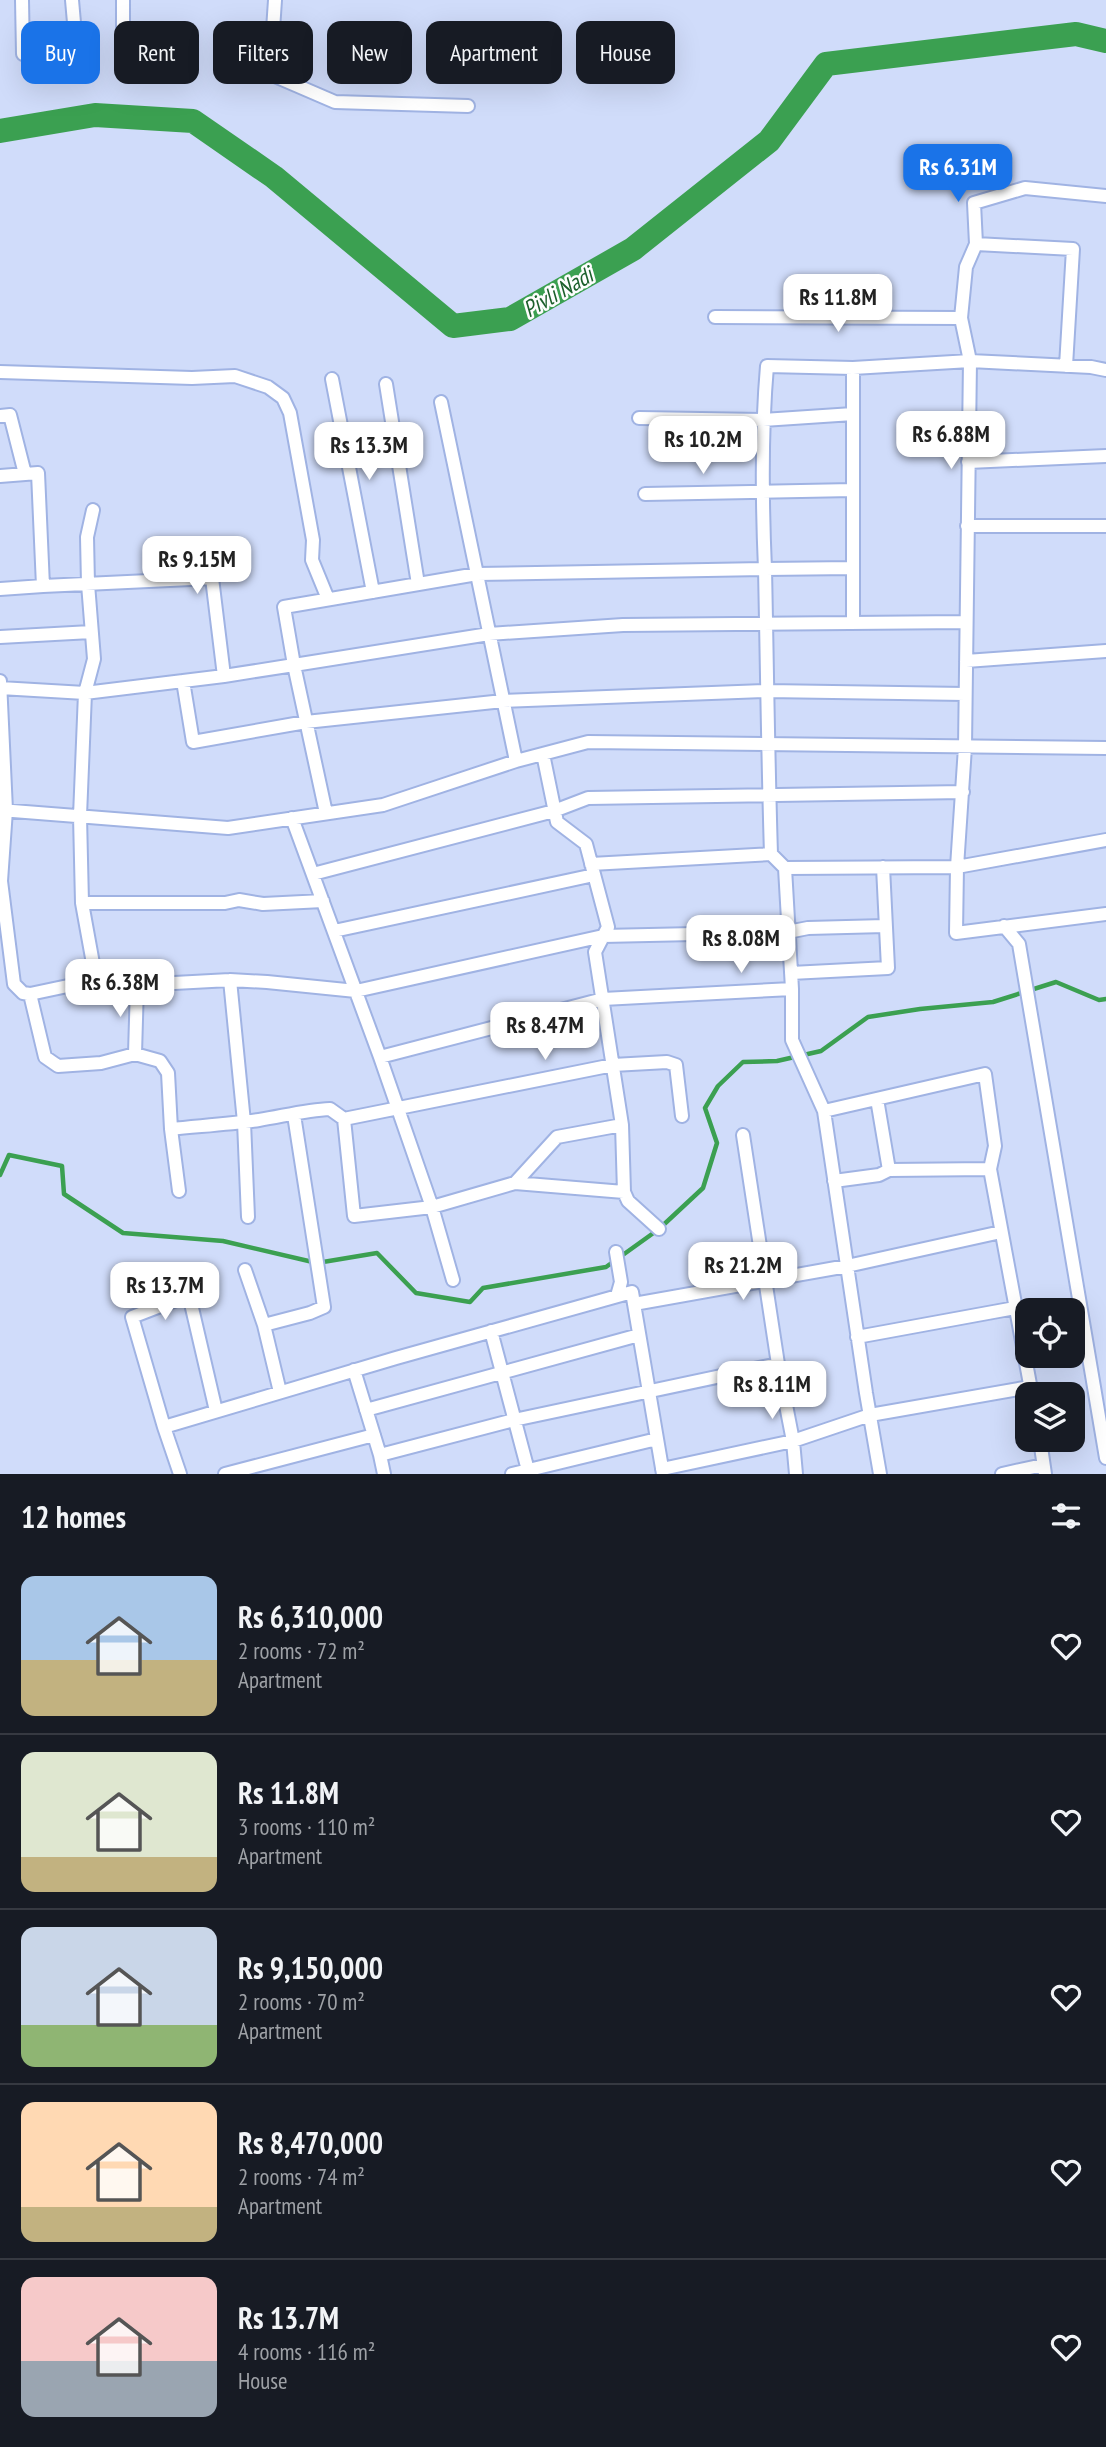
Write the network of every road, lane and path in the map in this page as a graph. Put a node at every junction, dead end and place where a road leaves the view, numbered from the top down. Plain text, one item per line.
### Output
1 (22, 0) edge
2 (72, 0) edge
3 (123, 0) edge
4 (275, 0) edge
5 (22, 21) edge
6 (74, 21) edge
7 (123, 21) edge
8 (468, 106) dead end
9 (1106, 196) edge
10 (976, 244) junction
11 (715, 317) dead end
12 (961, 318) junction
13 (970, 361) junction
14 (1066, 366) junction
15 (853, 368) junction
16 (1106, 370) edge
17 (0, 372) edge
18 (332, 379) dead end
19 (386, 384) dead end
20 (441, 402) dead end
21 (853, 414) junction
22 (0, 416) edge
23 (639, 418) dead end
24 (763, 420) junction
25 (1106, 456) edge
26 (968, 462) junction
27 (25, 474) junction
28 (0, 476) edge
29 (853, 491) junction
30 (761, 492) junction
31 (645, 494) dead end
32 (93, 510) dead end
33 (967, 526) junction
34 (1106, 526) edge
35 (853, 568) junction
36 (765, 569) junction
37 (477, 574) junction
38 (88, 584) junction
39 (418, 584) junction
40 (43, 586) junction
41 (0, 589) edge
42 (373, 592) junction
43 (328, 599) junction
44 (853, 622) junction
45 (966, 622) junction
46 (766, 623) junction
47 (91, 632) junction
48 (489, 634) junction
49 (0, 637) edge
50 (1106, 651) edge
51 (966, 661) junction
52 (293, 665) junction
53 (225, 676) junction
54 (0, 681) edge
55 (183, 681) junction
56 (0, 688) edge
57 (767, 691) junction
58 (85, 693) junction
59 (965, 694) junction
60 (503, 701) junction
61 (1, 718) edge
62 (306, 722) junction
63 (768, 744) junction
64 (965, 747) junction
65 (1106, 748) edge
66 (543, 754) junction
67 (516, 761) junction
68 (963, 792) junction
69 (769, 794) junction
70 (3, 810) edge
71 (555, 811) junction
72 (326, 813) junction
73 (79, 816) junction
74 (292, 818) junction
75 (1106, 840) edge
76 (771, 854) junction
77 (785, 867) junction
78 (883, 867) junction
79 (957, 867) junction
80 (593, 869) junction
81 (313, 874) junction
82 (323, 901) junction
83 (82, 903) junction
84 (1106, 914) edge
85 (885, 926) junction
86 (1004, 926) junction
87 (334, 931) junction
88 (788, 932) junction
89 (603, 936) junction
90 (791, 973) junction
91 (96, 980) junction
92 (230, 981) junction
93 (137, 985) junction
94 (792, 989) junction
95 (356, 991) junction
96 (30, 994) junction
97 (603, 999) junction
98 (135, 1054) junction
99 (380, 1057) junction
100 (613, 1065) junction
101 (877, 1099) junction
102 (397, 1108) junction
103 (824, 1111) junction
104 (295, 1115) junction
105 (682, 1116) dead end
106 (344, 1119) junction
107 (244, 1122) junction
108 (622, 1125) junction
109 (171, 1129) junction
110 (743, 1135) dead end
111 (889, 1170) junction
112 (990, 1170) junction
113 (834, 1181) junction
114 (515, 1183) junction
115 (179, 1191) dead end
116 (624, 1192) junction
117 (432, 1207) junction
118 (248, 1217) dead end
119 (659, 1229) dead end
120 (1002, 1232) junction
121 (616, 1252) dead end
122 (847, 1266) junction
123 (245, 1270) dead end
124 (453, 1280) dead end
125 (765, 1281) junction
126 (617, 1296) junction
127 (634, 1304) junction
128 (1015, 1308) joint
129 (264, 1325) junction
130 (491, 1331) junction
131 (639, 1335) junction
132 (857, 1337) junction
133 (778, 1364) junction
134 (354, 1370) junction
135 (502, 1373) junction
136 (280, 1392) junction
137 (649, 1392) junction
138 (1015, 1393) edge
139 (366, 1410) junction
140 (216, 1411) junction
141 (870, 1416) junction
142 (514, 1420) junction
143 (164, 1427) junction
144 (374, 1435) junction
145 (657, 1439) junction
146 (793, 1441) junction
147 (380, 1455) junction
148 (1106, 1458) edge
149 (272, 1468) edge
150 (1044, 1469) edge
151 (528, 1471) edge
152 (663, 1471) edge
153 (180, 1474) edge
154 (225, 1474) edge
155 (384, 1474) edge
156 (512, 1474) edge
157 (796, 1474) edge
158 (880, 1474) edge
159 (1002, 1474) edge

1 - 5 street
2 - 6 street
3 - 7 street
4 - 8 street
9 - 10 street
10 - 12 street
10 - 14 street
11 - 12 street
12 - 13 street
13 - 14 street
13 - 15 street
13 - 26 street
14 - 16 street
15 - 21 street
15 - 24 street
17 - 43 street
18 - 42 street
19 - 39 street
20 - 37 street
21 - 24 street
21 - 29 street
22 - 27 street
23 - 24 street
24 - 30 street
25 - 26 street
26 - 33 street
27 - 28 street
27 - 40 street
29 - 30 street
29 - 35 street
30 - 31 street
30 - 36 street
32 - 38 street
33 - 34 street
33 - 45 street
35 - 36 street
35 - 44 street
36 - 37 street
36 - 46 street
37 - 39 street
37 - 48 street
38 - 40 street
38 - 47 street
38 - 53 street
39 - 42 street
40 - 41 street
42 - 43 street
43 - 52 street
44 - 45 street
44 - 46 street
45 - 51 street
46 - 48 street
46 - 57 street
47 - 49 street
47 - 58 street
48 - 52 street
48 - 60 street
50 - 51 street
51 - 59 street
52 - 53 street
52 - 62 street
53 - 55 street
54 - 56 street
55 - 58 street
55 - 62 street
56 - 58 street
56 - 61 street
57 - 59 street
57 - 60 street
57 - 63 street
58 - 73 street
59 - 64 street
60 - 62 street
60 - 67 street
61 - 70 street
62 - 72 street
63 - 64 street
63 - 66 street
63 - 69 street
64 - 65 street
64 - 68 street
66 - 67 street
66 - 71 street
67 - 72 street
68 - 69 street
68 - 79 street
69 - 71 street
69 - 76 street
70 - 73 street
70 - 96 street
71 - 80 street
71 - 81 street
72 - 74 street
73 - 74 street
73 - 83 street
74 - 81 street
75 - 79 street
76 - 77 street
76 - 80 street
77 - 78 street
77 - 88 street
78 - 79 street
78 - 85 street
79 - 86 street
80 - 87 street
80 - 89 street
81 - 82 street
82 - 83 street
82 - 87 street
83 - 91 street
84 - 86 street
85 - 88 street
85 - 90 street
86 - 148 street
87 - 95 street
88 - 89 street
88 - 90 street
89 - 95 street
89 - 97 street
90 - 94 street
91 - 93 street
91 - 96 street
92 - 93 street
92 - 95 street
92 - 107 street
93 - 98 street
94 - 97 street
94 - 103 street
95 - 99 street
96 - 98 street
97 - 99 street
97 - 100 street
98 - 109 street
99 - 102 street
100 - 102 street
100 - 105 street
100 - 108 street
101 - 103 street
101 - 111 street
101 - 112 street
102 - 106 street
102 - 117 street
103 - 113 street
104 - 106 street
104 - 107 street
104 - 129 street
106 - 117 street
107 - 109 street
107 - 118 street
108 - 114 street
108 - 116 street
109 - 115 street
110 - 125 street
111 - 112 street
111 - 113 street
112 - 120 street
113 - 122 street
114 - 116 street
114 - 117 street
116 - 119 street
117 - 124 street
120 - 122 street
120 - 128 street
121 - 126 street
122 - 125 street
122 - 132 street
123 - 129 street
125 - 127 street
125 - 133 street
126 - 127 street
126 - 130 street
127 - 131 street
128 - 132 street
129 - 136 street
130 - 134 street
130 - 135 street
131 - 135 street
131 - 137 street
132 - 141 street
133 - 137 street
133 - 146 street
134 - 136 street
134 - 139 street
135 - 139 street
135 - 142 street
136 - 140 street
137 - 142 street
137 - 145 street
138 - 141 street
139 - 144 street
140 - 143 street
140 - 143 street
141 - 146 street
141 - 158 street
142 - 147 street
142 - 151 street
143 - 153 street
144 - 147 street
144 - 149 street
145 - 151 street
145 - 152 street
146 - 152 street
146 - 157 street
147 - 155 street
149 - 154 street
150 - 159 street
151 - 156 street

